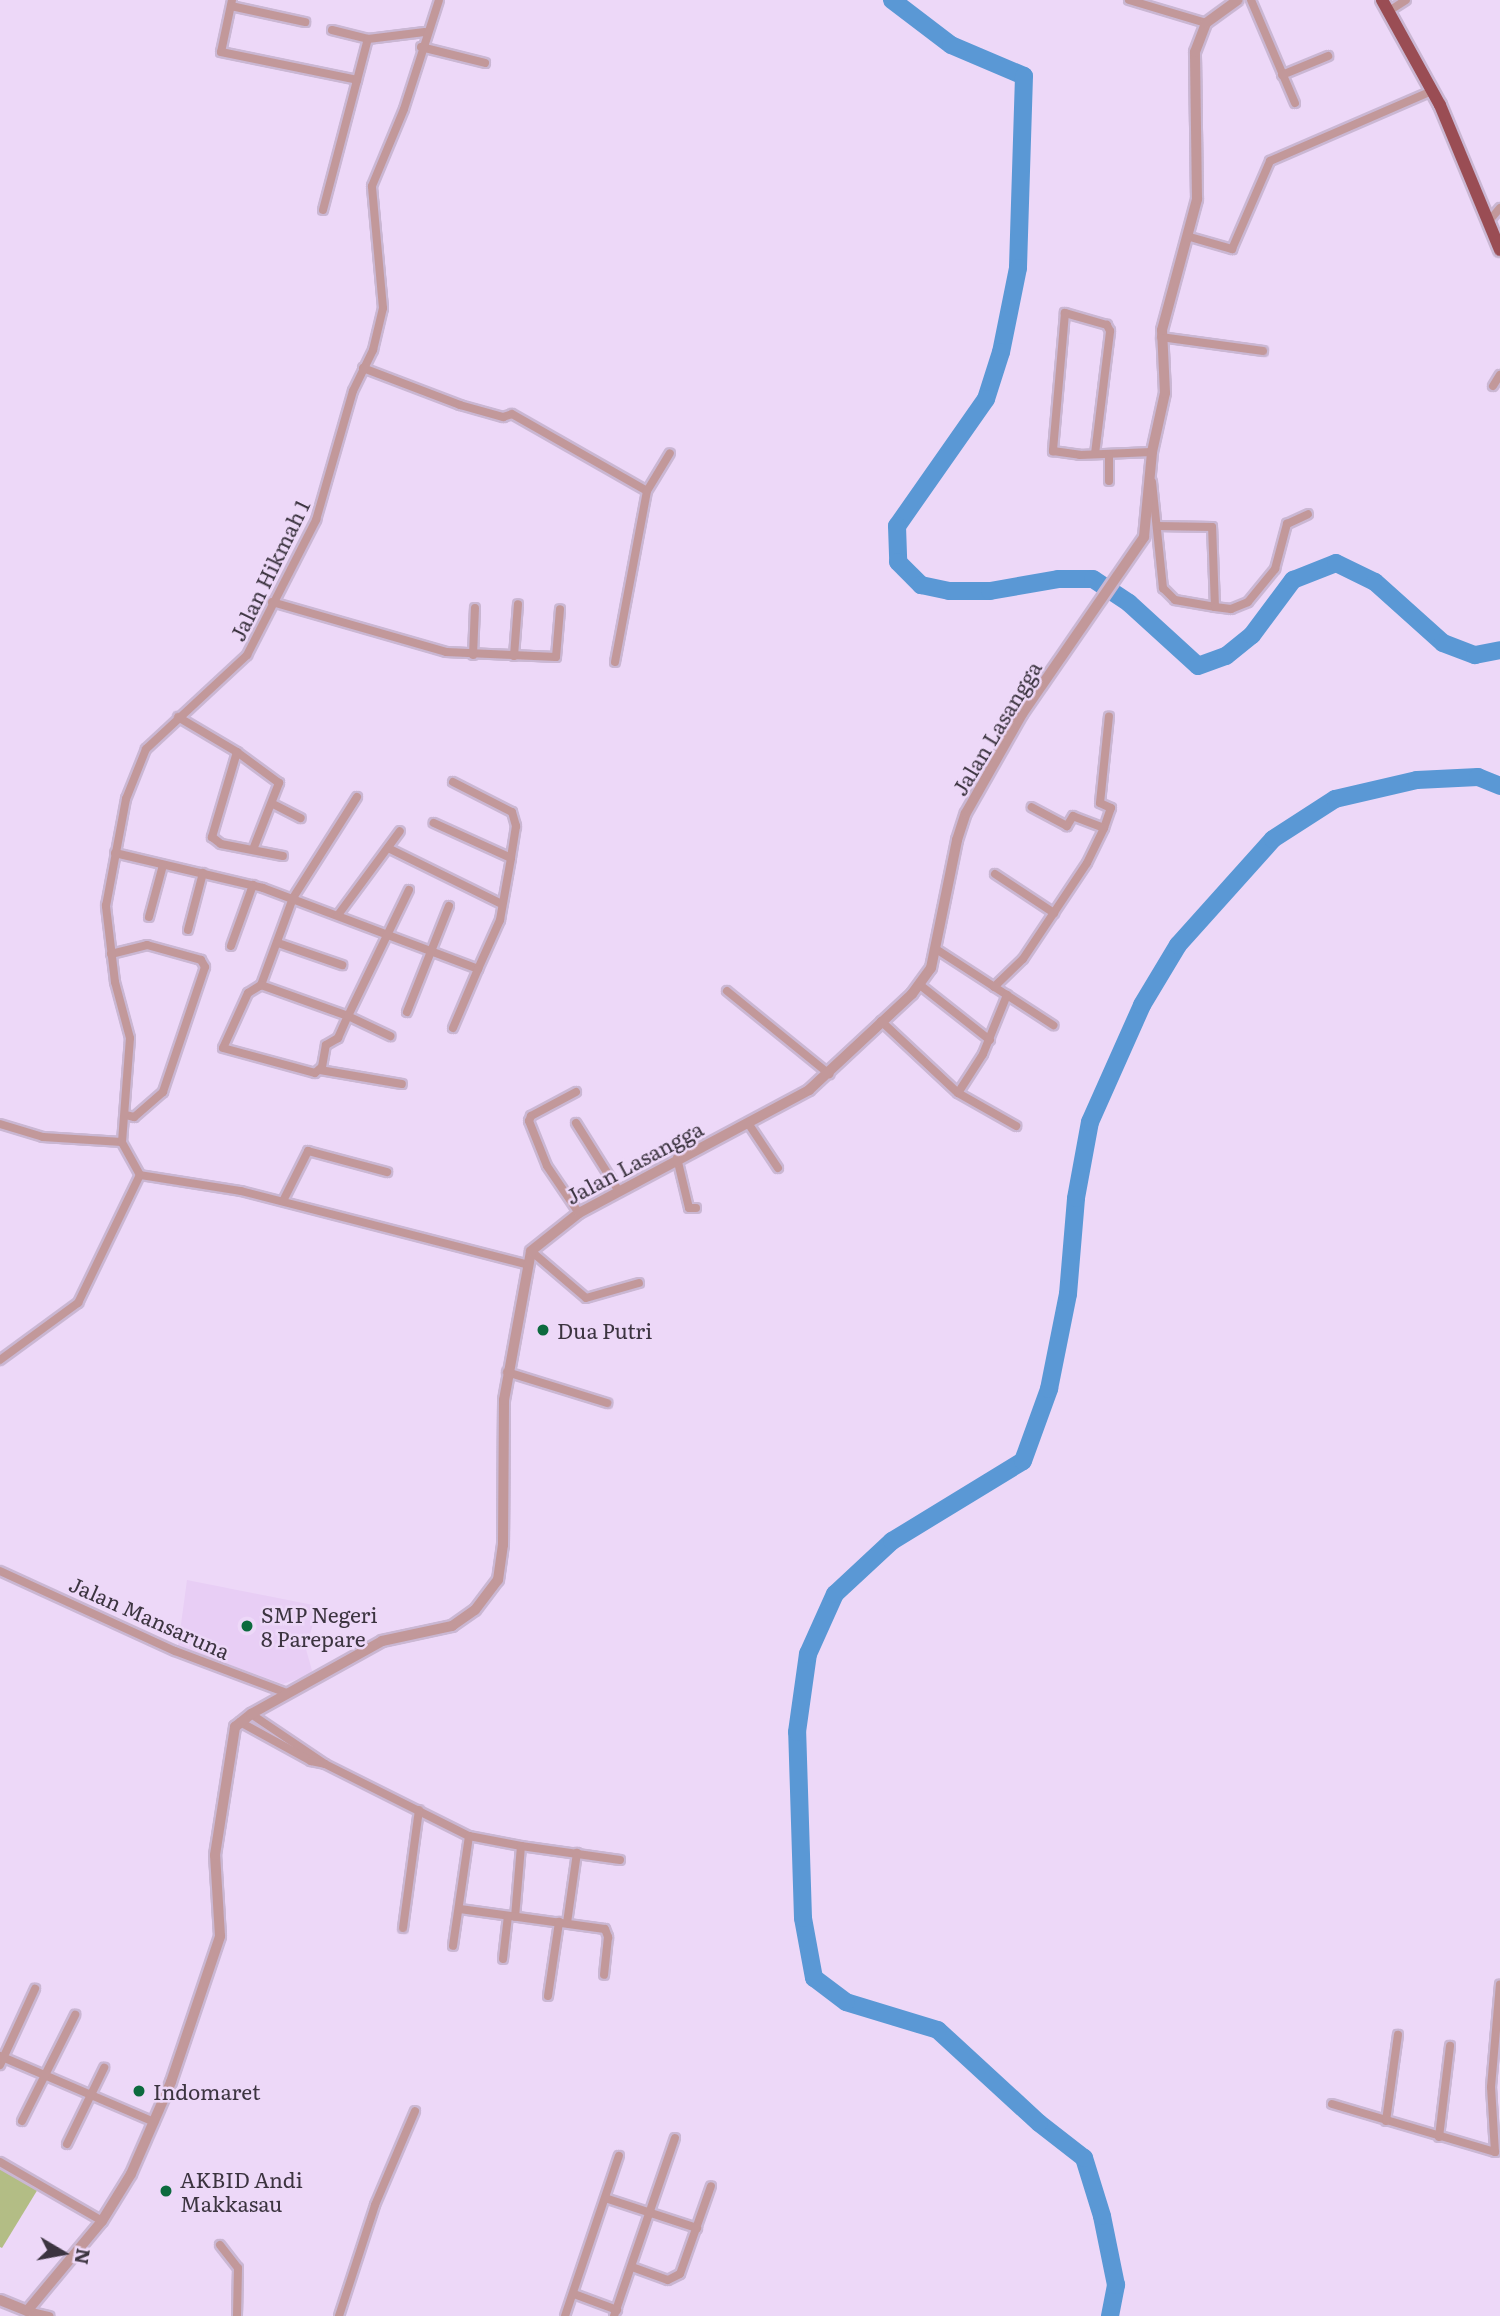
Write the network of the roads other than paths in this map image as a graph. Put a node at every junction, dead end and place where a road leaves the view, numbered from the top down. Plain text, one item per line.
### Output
1 (439, 0) edge
2 (1129, 0) edge
3 (1238, 0) edge
4 (1251, 0) edge
5 (1406, 0) edge
6 (232, 3) edge
7 (1156, 3) edge
8 (1385, 6) edge
9 (305, 22) dead end
10 (1206, 23) junction
11 (332, 30) dead end
12 (425, 32) junction
13 (368, 39) junction
14 (421, 47) junction
15 (1328, 56) dead end
16 (485, 63) dead end
17 (1282, 75) junction
18 (357, 80) junction
19 (1432, 90) junction
20 (1295, 103) dead end
21 (1500, 208) edge
22 (323, 210) dead end
23 (1489, 221) junction
24 (1190, 237) junction
25 (1500, 250) edge
26 (1161, 337) junction
27 (1263, 351) dead end
28 (363, 368) junction
29 (1500, 375) edge
30 (1493, 386) dead end
31 (1152, 452) junction
32 (670, 453) dead end
33 (1094, 454) junction
34 (1109, 454) junction
35 (1152, 479) junction
36 (1109, 481) dead end
37 (648, 491) junction
38 (1308, 513) dead end
39 (1157, 526) junction
40 (272, 602) junction
41 (518, 604) dead end
42 (1215, 607) junction
43 (475, 608) dead end
44 (560, 610) dead end
45 (473, 654) junction
46 (514, 656) junction
47 (615, 662) dead end
48 (1109, 716) dead end
49 (178, 717) junction
50 (237, 752) junction
51 (453, 782) dead end
52 (357, 797) dead end
53 (273, 804) junction
54 (1032, 807) dead end
55 (301, 818) dead end
56 (434, 823) dead end
57 (1104, 828) junction
58 (400, 831) dead end
59 (254, 848) junction
60 (388, 848) junction
61 (115, 853) junction
62 (283, 856) dead end
63 (512, 858) junction
64 (163, 865) junction
65 (203, 873) junction
66 (995, 874) dead end
67 (253, 886) junction
68 (409, 890) dead end
69 (293, 898) junction
70 (502, 904) junction
71 (449, 906) dead end
72 (1054, 912) junction
73 (338, 915) junction
74 (149, 917) dead end
75 (188, 930) dead end
76 (387, 933) junction
77 (278, 943) junction
78 (231, 946) dead end
79 (936, 949) junction
80 (431, 950) junction
81 (111, 954) junction
82 (342, 965) dead end
83 (478, 969) junction
84 (261, 985) junction
85 (920, 985) junction
86 (994, 987) junction
87 (727, 991) dead end
88 (1007, 995) junction
89 (407, 1012) dead end
90 (348, 1016) junction
91 (881, 1021) junction
92 (1053, 1025) dead end
93 (453, 1028) dead end
94 (390, 1036) dead end
95 (990, 1040) junction
96 (320, 1070) junction
97 (829, 1074) junction
98 (402, 1084) dead end
99 (576, 1092) dead end
100 (958, 1093) junction
101 (125, 1115) junction
102 (576, 1123) dead end
103 (748, 1123) junction
104 (0, 1124) edge
105 (1016, 1126) dead end
106 (122, 1142) junction
107 (677, 1158) junction
108 (778, 1168) dead end
109 (387, 1172) dead end
110 (140, 1175) junction
111 (618, 1190) junction
112 (283, 1201) junction
113 (696, 1208) dead end
114 (579, 1213) junction
115 (531, 1251) junction
116 (526, 1264) junction
117 (639, 1283) dead end
118 (0, 1360) edge
119 (508, 1372) junction
120 (607, 1403) dead end
121 (0, 1571) edge
122 (287, 1693) junction
123 (251, 1714) junction
124 (240, 1722) junction
125 (325, 1764) junction
126 (419, 1810) junction
127 (468, 1836) junction
128 (521, 1846) junction
129 (577, 1853) junction
130 (620, 1860) dead end
131 (460, 1909) junction
132 (512, 1916) junction
133 (563, 1923) junction
134 (402, 1928) dead end
135 (453, 1946) dead end
136 (503, 1959) dead end
137 (604, 1975) dead end
138 (1500, 1984) edge
139 (35, 1989) dead end
140 (548, 1996) dead end
141 (75, 2015) dead end
142 (1398, 2035) dead end
143 (1450, 2046) dead end
144 (3, 2056) edge
145 (0, 2065) edge
146 (104, 2068) dead end
147 (44, 2074) junction
148 (90, 2094) junction
149 (1332, 2104) dead end
150 (415, 2111) dead end
151 (22, 2120) dead end
152 (1385, 2121) junction
153 (154, 2122) junction
154 (1439, 2137) junction
155 (675, 2138) dead end
156 (67, 2144) dead end
157 (619, 2155) dead end
158 (0, 2162) edge
159 (711, 2186) dead end
160 (605, 2198) junction
161 (649, 2214) junction
162 (102, 2221) junction
163 (697, 2228) junction
164 (220, 2245) dead end
165 (632, 2267) junction
166 (574, 2294) junction
167 (0, 2300) edge
168 (32, 2313) edge
169 (616, 2313) edge
170 (49, 2316) edge
171 (237, 2316) edge
172 (339, 2316) edge
173 (565, 2316) edge

1 - 12 street, Jalan Hikmah 1
2 - 7 street
3 - 10 street
4 - 17 street
5 - 8 street
6 - 9 street
6 - 18 street
7 - 10 street
8 - 19 highway
10 - 24 street, Jalan Lasangga
11 - 13 street
12 - 13 street
12 - 14 street, Jalan Hikmah 1
13 - 18 street
14 - 16 street
14 - 28 street, Jalan Hikmah 1
15 - 17 street
17 - 20 street
18 - 22 street
19 - 23 highway
19 - 24 street
21 - 23 street
23 - 25 highway
24 - 26 street, Jalan Lasangga
26 - 27 street
26 - 31 street, Jalan Lasangga
28 - 37 street
28 - 40 street, Jalan Hikmah 1
29 - 30 street
31 - 34 street
31 - 35 street, Jalan Lasangga
32 - 37 street
33 - 33 street
33 - 34 street
34 - 36 street
35 - 39 street
35 - 79 street, Jalan Lasangga
37 - 47 street
38 - 42 street
39 - 42 street
39 - 42 street
40 - 45 street
40 - 49 street, Jalan Hikmah 1
41 - 46 street
43 - 45 street
44 - 46 street
45 - 46 street
48 - 57 street
49 - 50 street
49 - 61 street, Jalan Hikmah 1
50 - 53 street
50 - 59 street
51 - 63 street
52 - 69 street
53 - 55 street
53 - 59 street
54 - 57 street
56 - 63 street
57 - 72 street
58 - 60 street
59 - 62 street
60 - 70 street
60 - 73 street
61 - 64 street
61 - 81 street, Jalan Hikmah 1
63 - 70 street
64 - 65 street
64 - 74 street
65 - 67 street
65 - 75 street
66 - 72 street
67 - 69 street
67 - 78 street
68 - 76 street
69 - 73 street
69 - 77 street
70 - 83 street
71 - 80 street
72 - 86 street
73 - 76 street
76 - 80 street
76 - 90 street
77 - 82 street
77 - 84 street
79 - 85 street, Jalan Lasangga
79 - 86 street
80 - 83 street
80 - 89 street
81 - 101 street, Jalan Hikmah 1
81 - 101 street
83 - 93 street
84 - 90 street
84 - 96 street
85 - 91 street, Jalan Lasangga
85 - 95 street
86 - 88 street
87 - 97 street
88 - 92 street
88 - 95 street
90 - 94 street
90 - 96 street
91 - 97 street, Jalan Lasangga
91 - 100 street
95 - 100 street
96 - 98 street
97 - 103 street, Jalan Lasangga
99 - 114 street
100 - 105 street
101 - 106 street, Jalan Hikmah 1
102 - 111 street
103 - 107 street, Jalan Lasangga
103 - 108 street
104 - 106 street
106 - 110 street
107 - 111 street, Jalan Lasangga
107 - 113 street
109 - 112 street
110 - 112 street
110 - 118 street
111 - 114 street, Jalan Lasangga
112 - 116 street
114 - 115 street, Jalan Lasangga
115 - 116 street
115 - 117 street
116 - 119 street
119 - 120 street
119 - 122 street
121 - 122 street, Jalan Mansaruna
122 - 123 street
123 - 124 street
123 - 125 street
124 - 125 street
124 - 153 street
125 - 126 street
126 - 127 street
126 - 134 street
127 - 128 street
127 - 131 street
128 - 129 street
128 - 132 street
129 - 130 street
129 - 133 street
131 - 132 street
131 - 135 street
132 - 133 street
132 - 136 street
133 - 137 street
133 - 140 street
138 - 154 street
139 - 144 street
141 - 147 street
142 - 152 street
143 - 154 street
144 - 145 street
144 - 147 street
146 - 148 street
147 - 148 street
147 - 151 street
148 - 153 street
148 - 156 street
149 - 152 street
150 - 172 street
152 - 154 street
153 - 162 street
155 - 161 street
157 - 160 street
158 - 162 street
159 - 163 street
160 - 161 street
160 - 166 street
161 - 163 street
161 - 165 street
162 - 168 street
163 - 165 street
164 - 171 street
165 - 169 street
166 - 169 street
166 - 173 street
167 - 168 street
168 - 170 street

